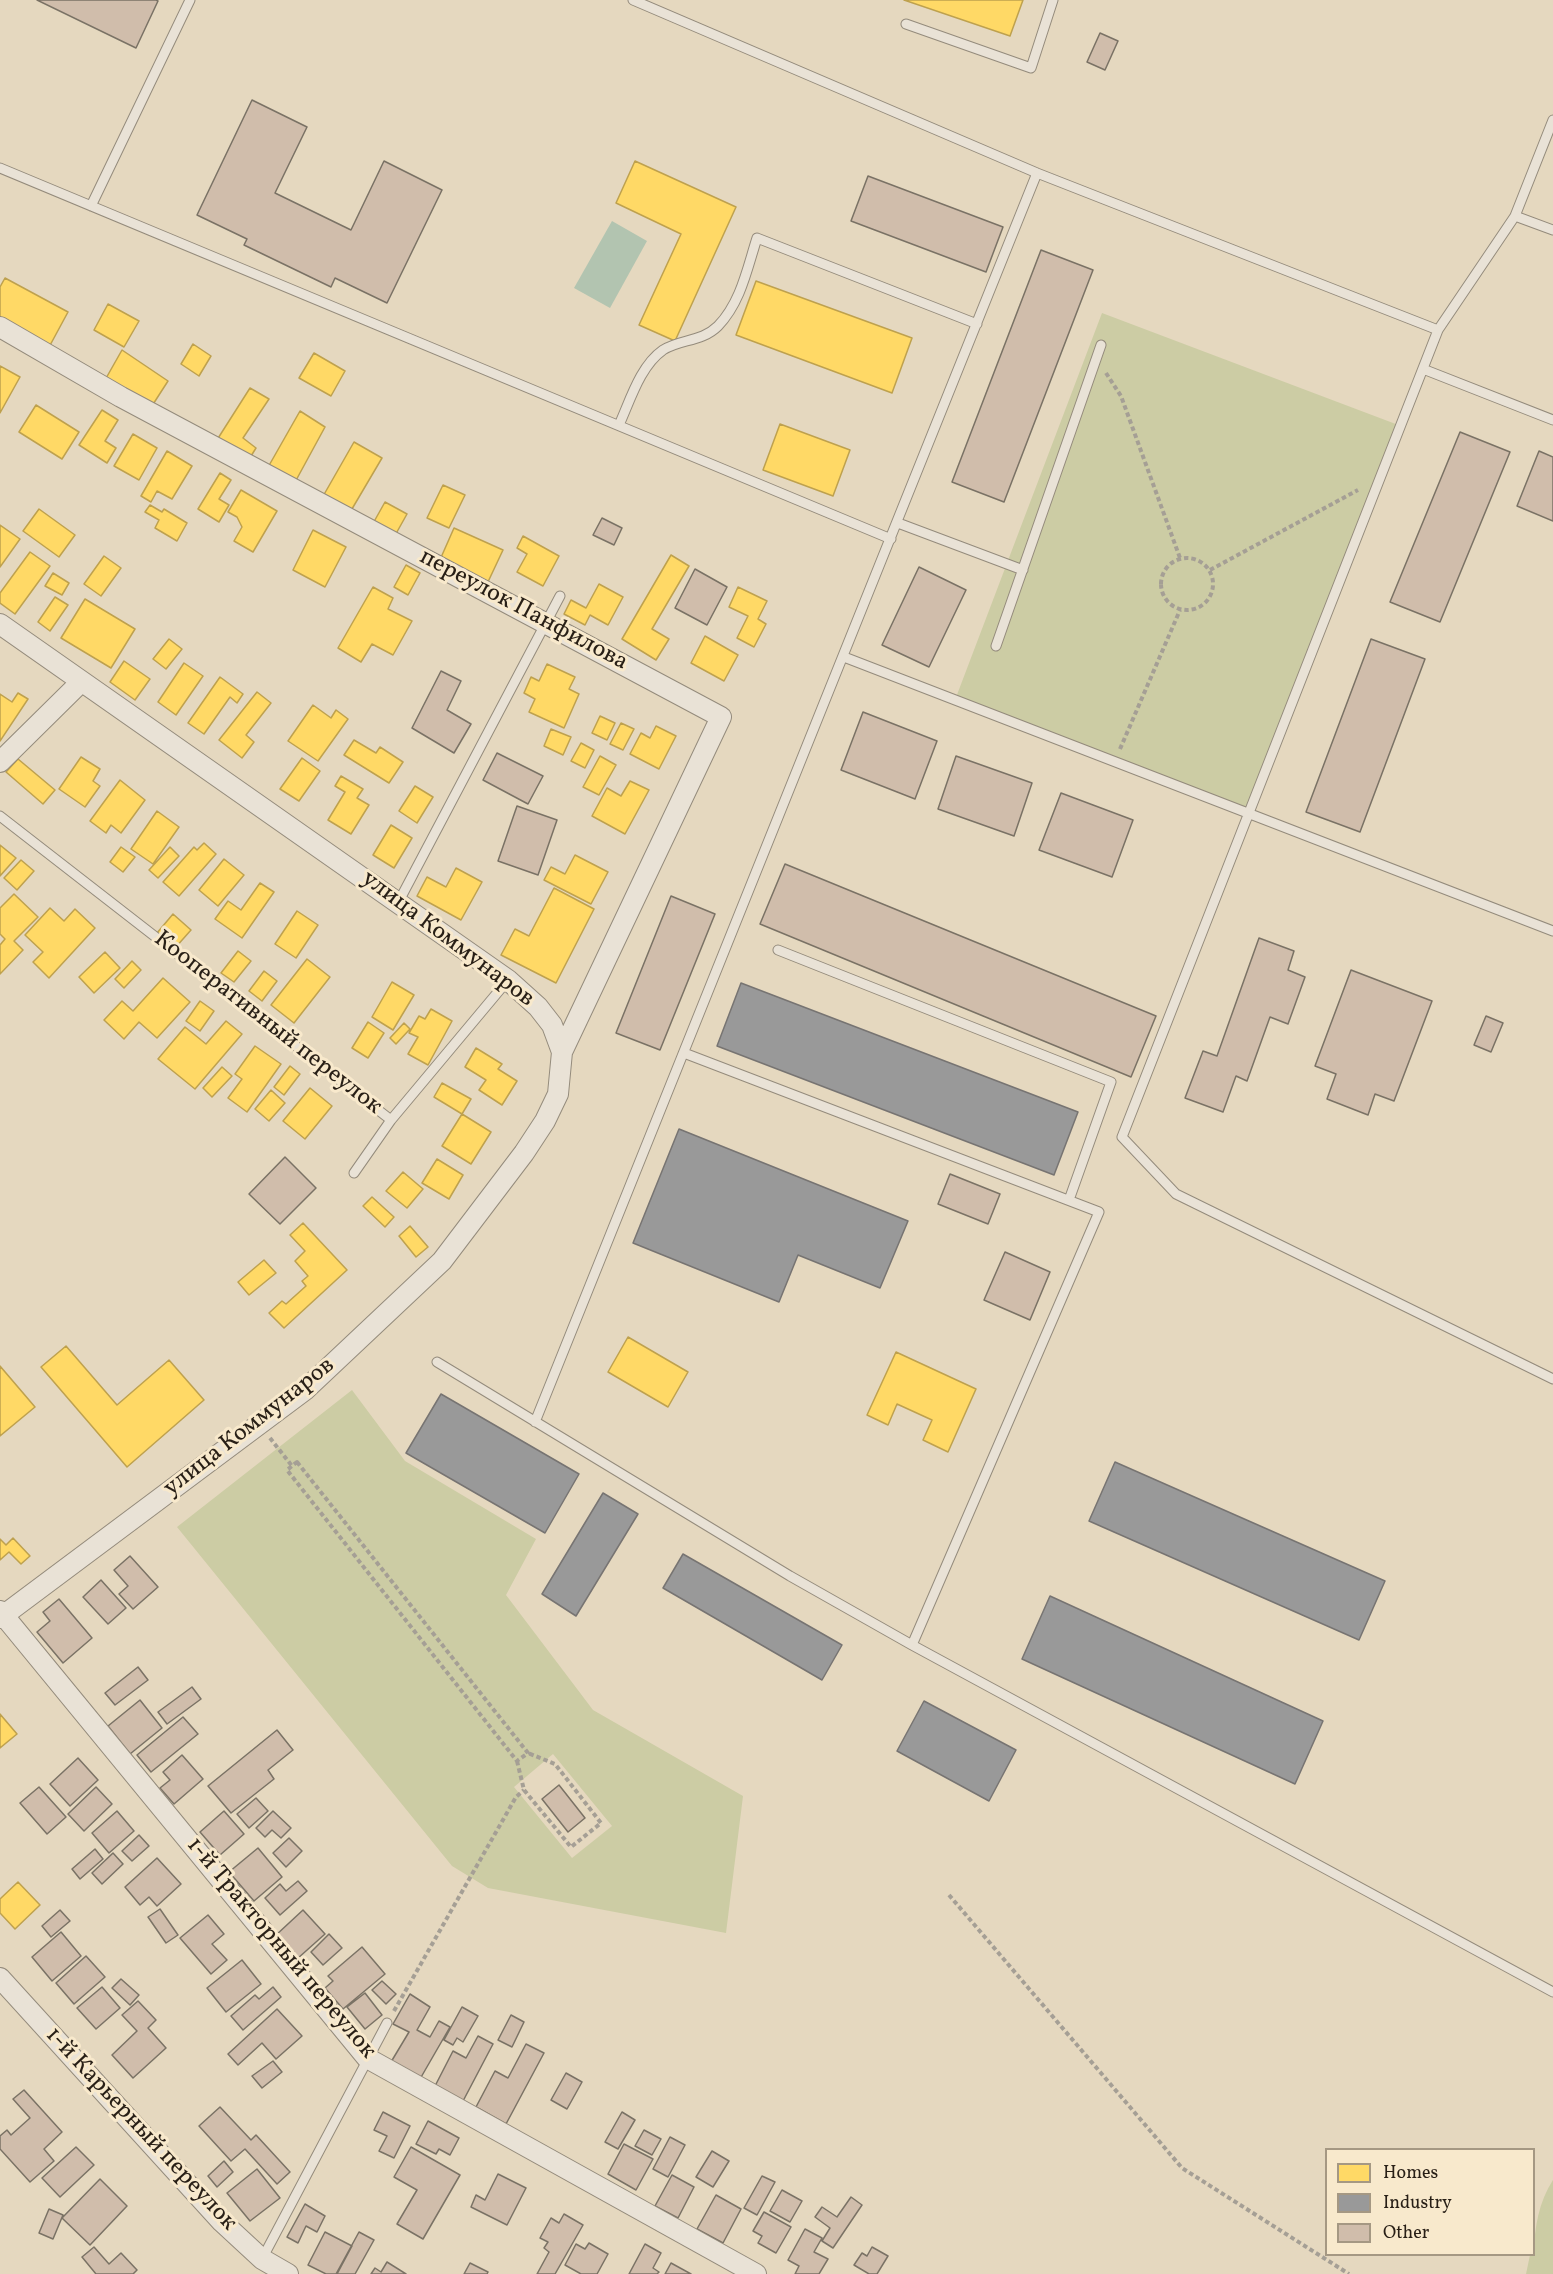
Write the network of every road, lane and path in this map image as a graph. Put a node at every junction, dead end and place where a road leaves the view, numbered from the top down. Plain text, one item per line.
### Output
1 (190, 0) edge
2 (633, 0) edge
3 (1053, 0) edge
4 (906, 24) dead end
5 (1553, 120) edge
6 (0, 168) edge
7 (1037, 173) junction
8 (91, 206) junction
9 (1515, 216) junction
10 (1553, 230) edge
11 (977, 324) junction
12 (0, 327) edge
13 (1438, 330) junction
14 (1101, 345) dead end
15 (1097, 358) junction
16 (1423, 369) junction
17 (1553, 420) edge
18 (619, 425) junction
19 (1380, 479) junction
20 (898, 523) junction
21 (891, 539) junction
22 (1180, 558) junction
23 (1023, 570) junction
24 (1209, 570) junction
25 (560, 596) dead end
26 (1180, 610) junction
27 (0, 624) edge
28 (546, 624) junction
29 (996, 646) dead end
30 (844, 657) junction
31 (81, 682) junction
32 (1115, 760) junction
33 (0, 762) edge
34 (1249, 812) junction
35 (0, 816) edge
36 (399, 901) junction
37 (1553, 931) edge
38 (778, 950) dead end
39 (508, 980) junction
40 (562, 1052) junction
41 (684, 1053) junction
42 (391, 1120) junction
43 (354, 1173) dead end
44 (1069, 1200) junction
45 (437, 1362) dead end
46 (1553, 1379) edge
47 (535, 1422) junction
48 (280, 1450) dead end
49 (292, 1466) junction
50 (1, 1614) edge
51 (912, 1645) junction
52 (528, 1753) junction
53 (518, 1761) junction
54 (524, 1790) junction
55 (948, 1895) dead end
56 (3, 1986) edge
57 (1553, 1992) edge
58 (387, 2023) joint
59 (367, 2058) junction
60 (262, 2259) junction
61 (288, 2274) edge
62 (756, 2274) edge
63 (1349, 2274) edge

1 - 8 lane
2 - 7 lane
3 - 4 lane
5 - 9 lane
6 - 8 lane
7 - 11 lane
7 - 13 lane
8 - 18 lane
9 - 10 lane
9 - 13 lane
11 - 18 lane
11 - 20 lane
12 - 28 street, переулок Панфилова
13 - 16 lane
14 - 15 lane
15 - 22 path
15 - 23 lane
16 - 17 lane
16 - 19 lane
18 - 21 lane
19 - 24 path
19 - 34 lane
20 - 21 lane
20 - 23 lane
21 - 30 lane
22 - 24 path
22 - 26 path
23 - 29 lane
24 - 26 path
25 - 28 lane
26 - 32 path
27 - 31 street, улица Коммунаров
28 - 36 lane
28 - 40 street, переулок Панфилова
30 - 32 lane
30 - 41 lane
31 - 33 street
31 - 36 street, улица Коммунаров
32 - 34 lane
34 - 37 lane
34 - 46 lane
35 - 42 lane, Кооперативный переулок
36 - 39 street, улица Коммунаров
38 - 44 lane
39 - 40 street, улица Коммунаров
39 - 42 lane, Кооперативный переулок
40 - 50 street, улица Коммунаров
41 - 44 lane
41 - 47 lane
42 - 43 lane
44 - 51 lane
45 - 47 lane
47 - 51 lane
48 - 49 path
49 - 52 path
49 - 53 path
50 - 59 street, 1-й Тракторный переулок
51 - 57 lane
52 - 53 path
52 - 54 path
53 - 54 path
54 - 58 path
55 - 63 path
56 - 60 street, 1-й Карьерный переулок
58 - 59 lane
59 - 60 lane
59 - 62 street, 1-й Тракторный переулок
60 - 61 street, 1-й Карьерный переулок

